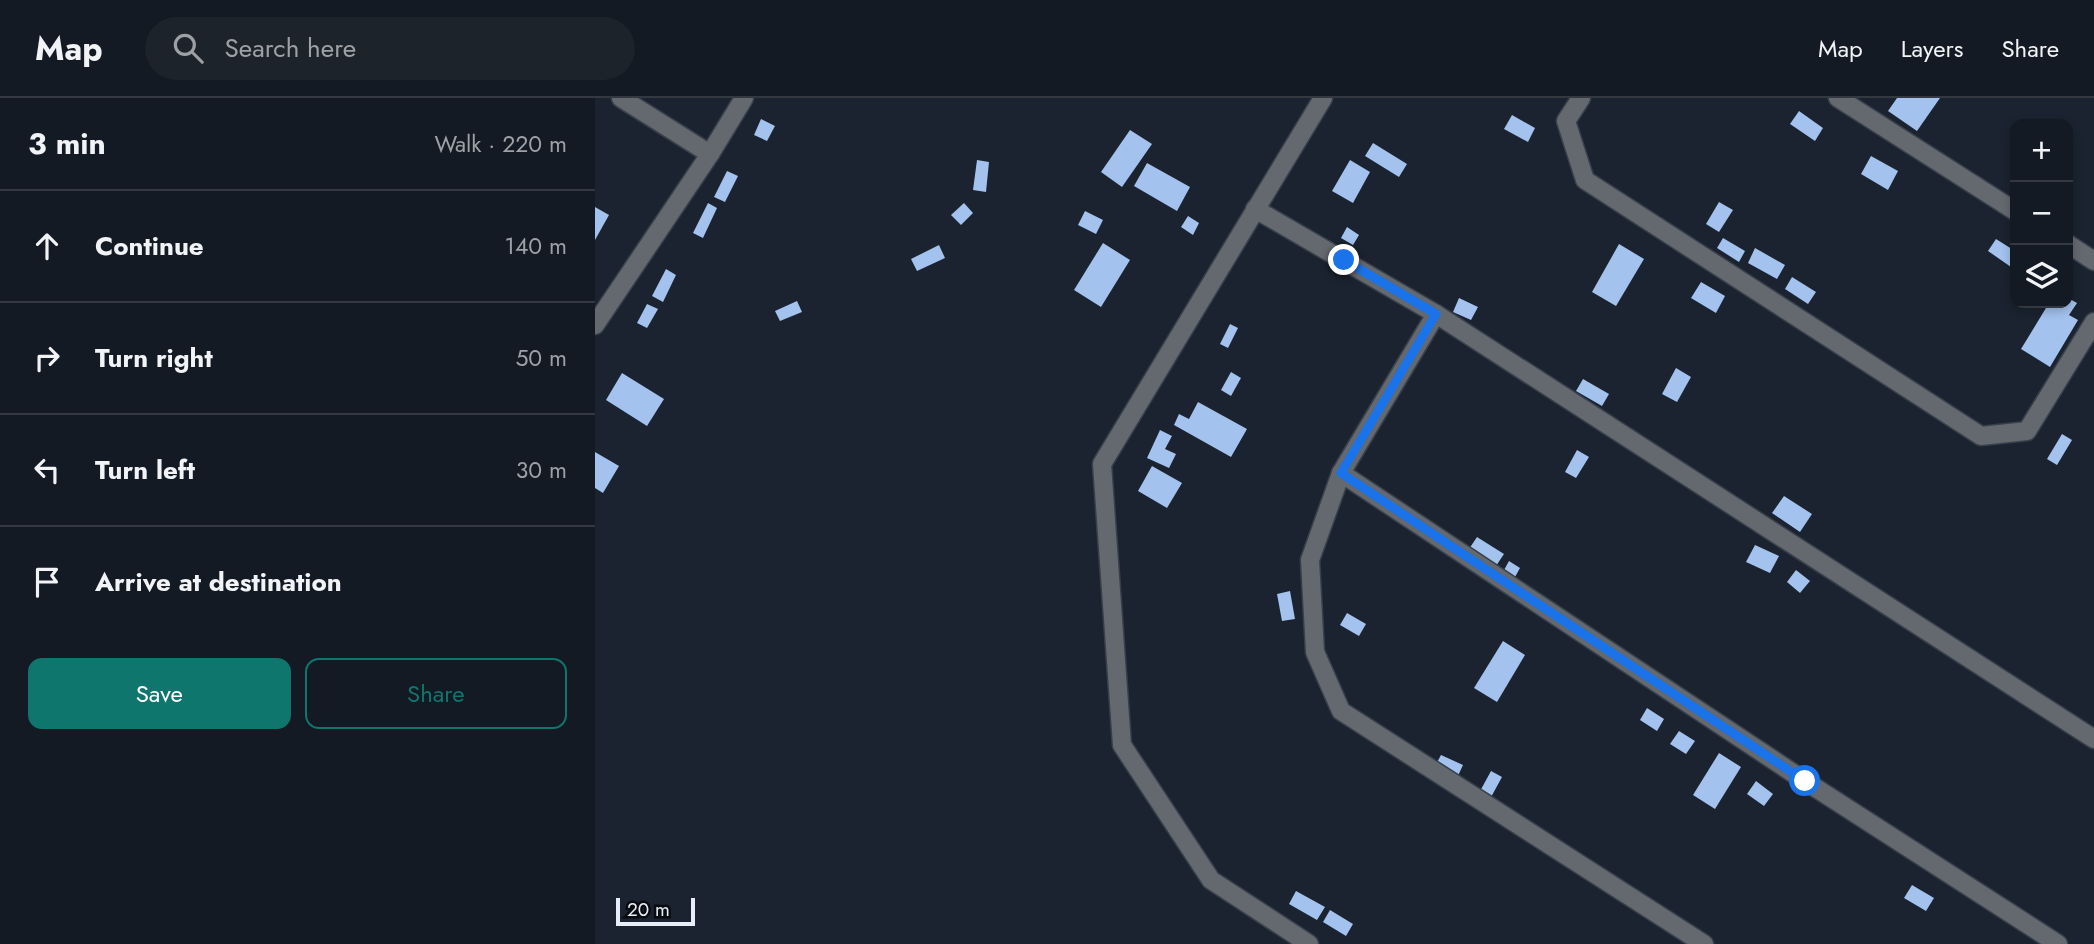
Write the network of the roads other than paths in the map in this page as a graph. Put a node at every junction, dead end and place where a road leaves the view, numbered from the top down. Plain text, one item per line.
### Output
1 (621, 98) edge
2 (744, 98) edge
3 (1323, 98) edge
4 (1581, 98) edge
5 (1838, 98) edge
6 (710, 154) junction
7 (2010, 208) edge
8 (1255, 209) junction
9 (2070, 245) edge
10 (2094, 261) edge
11 (1436, 314) junction
12 (2094, 322) edge
13 (595, 325) edge
14 (1341, 473) junction
15 (2094, 739) edge
16 (1310, 944) edge
17 (1704, 944) edge
18 (2058, 944) edge

1 - 6 street
2 - 6 street
3 - 8 street
4 - 12 street
5 - 7 street
6 - 13 street
8 - 11 street
8 - 16 street
9 - 10 street
11 - 14 street
11 - 15 street
14 - 17 street
14 - 18 street

